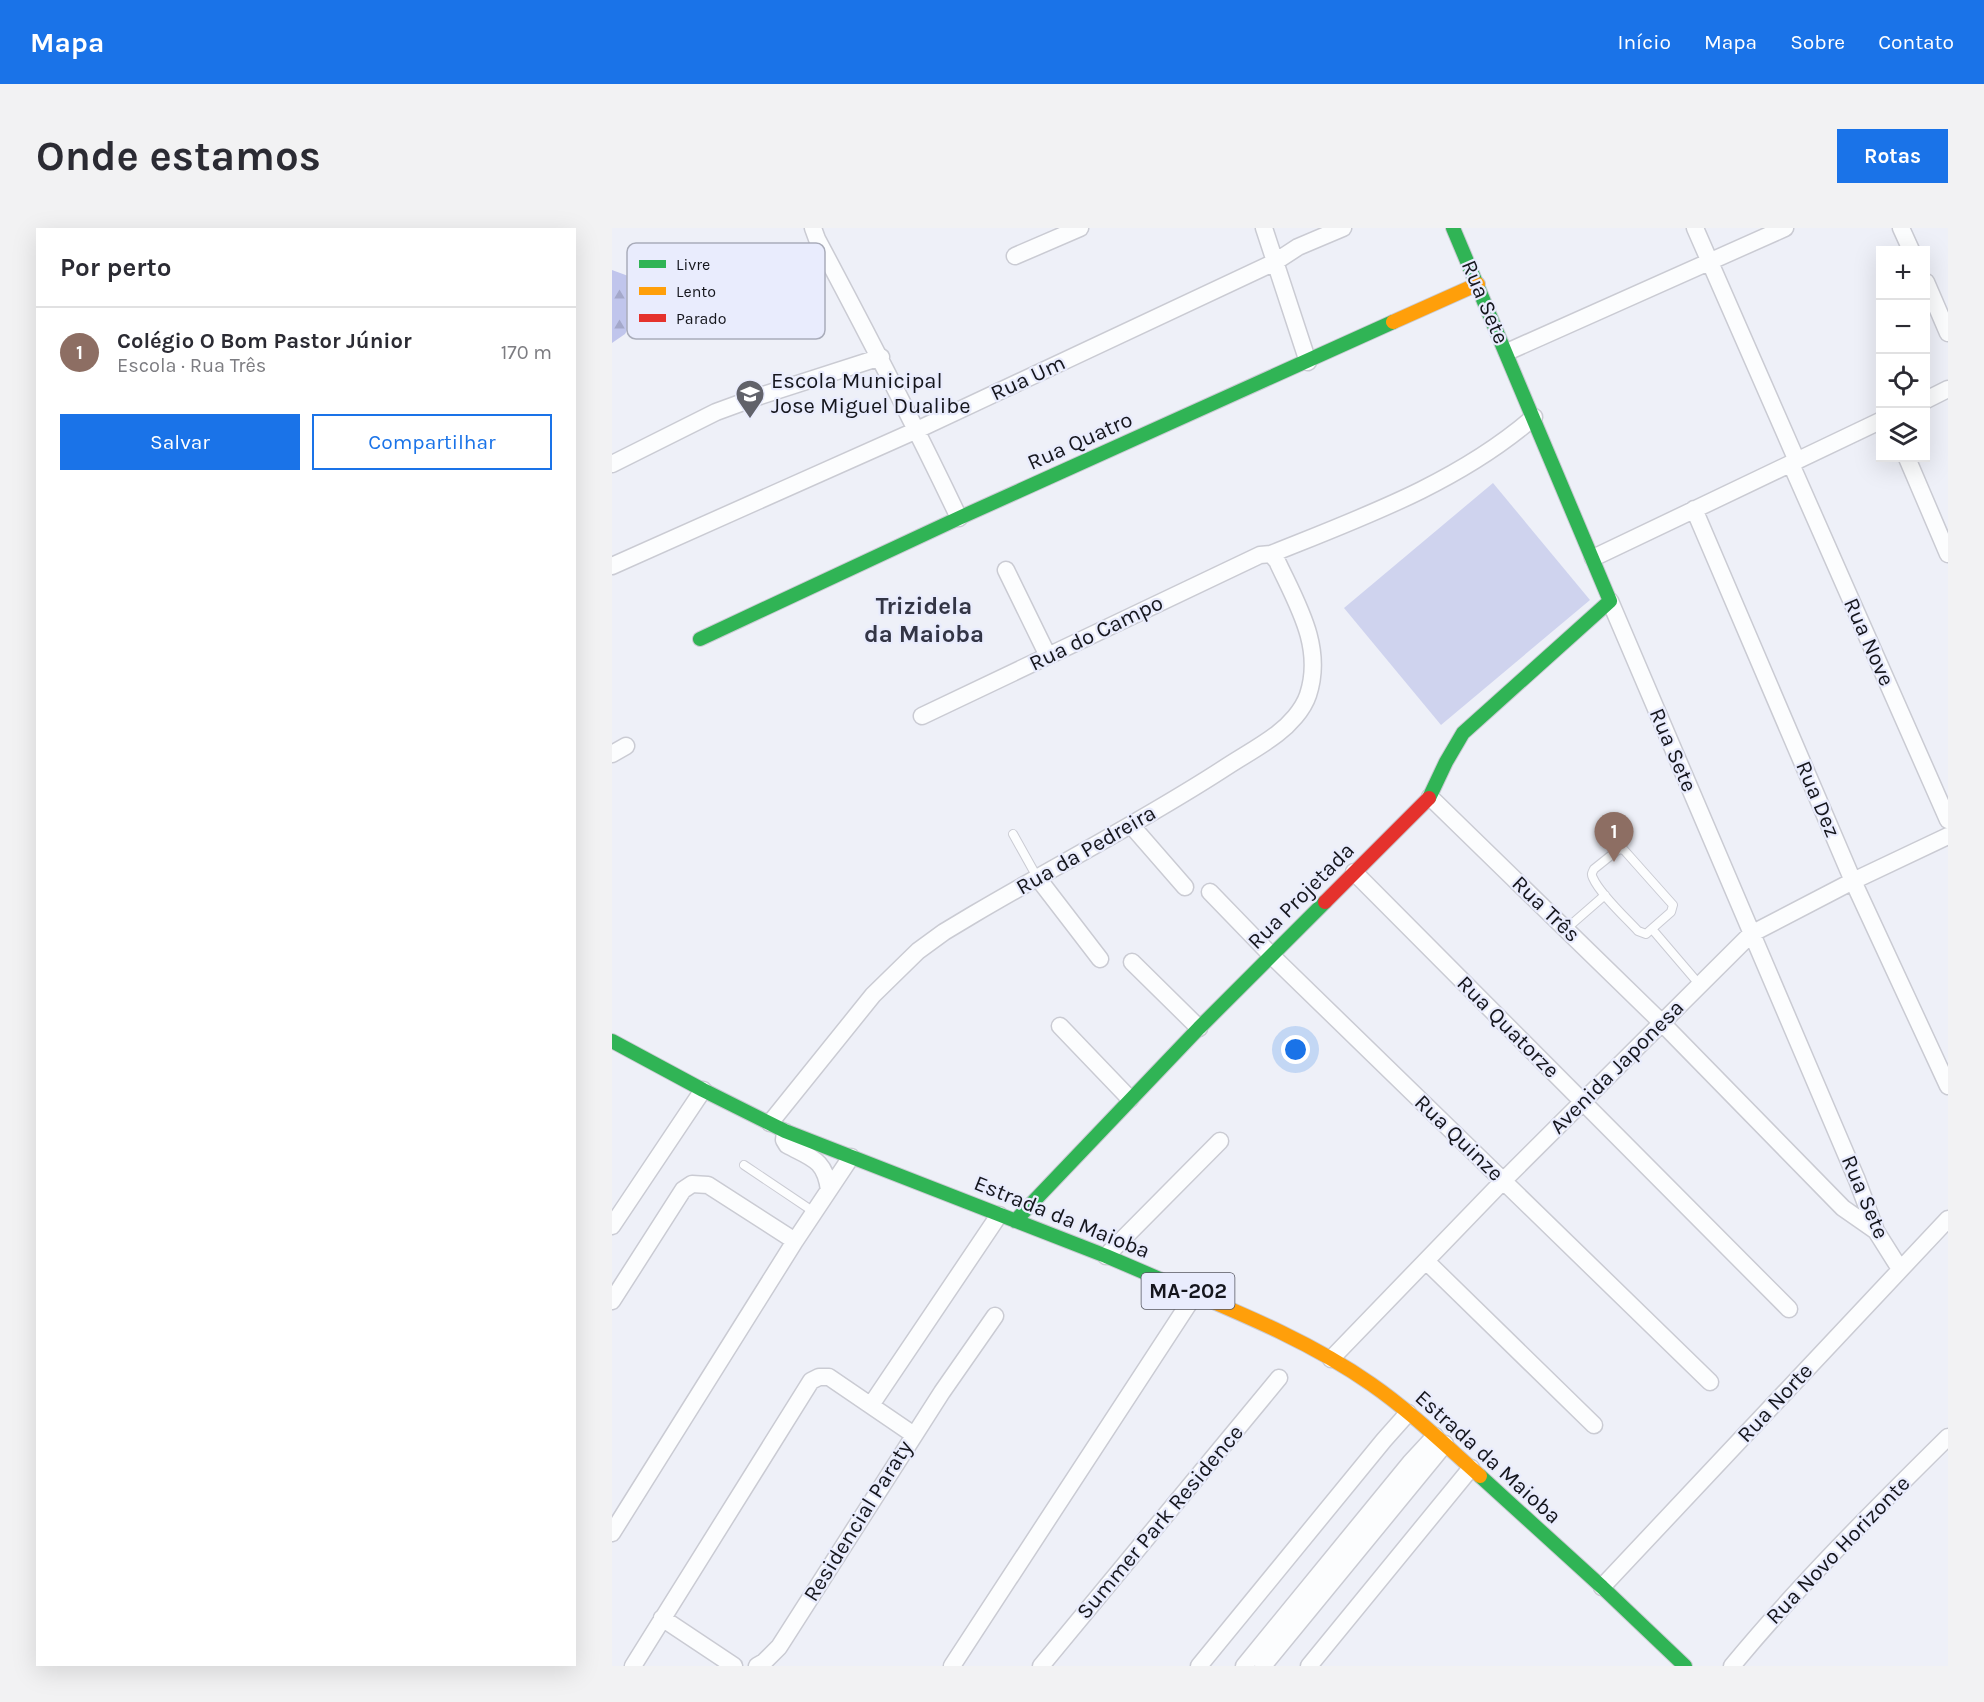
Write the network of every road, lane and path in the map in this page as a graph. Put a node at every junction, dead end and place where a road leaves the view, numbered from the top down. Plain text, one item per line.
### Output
1 (813, 228) edge
2 (1080, 228) edge
3 (1264, 228) edge
4 (1343, 228) edge
5 (1453, 228) edge
6 (1695, 228) edge
7 (1785, 228) edge
8 (1901, 228) edge
9 (819, 243) edge
10 (1909, 246) edge
11 (825, 254) edge
12 (1015, 256) dead end
13 (1710, 261) junction
14 (1275, 262) junction
15 (1478, 284) junction
16 (1930, 291) edge
17 (1948, 333) edge
18 (1507, 352) junction
19 (881, 357) junction
20 (1308, 362) junction
21 (1948, 389) edge
22 (1930, 398) edge
23 (1534, 417) junction
24 (1876, 423) edge
25 (917, 430) junction
26 (1794, 462) junction
27 (1909, 462) edge
28 (612, 464) edge
29 (1694, 509) junction
30 (959, 518) junction
31 (1272, 554) junction
32 (1948, 554) edge
33 (1593, 558) junction
34 (612, 567) edge
35 (1006, 570) dead end
36 (1610, 601) junction
37 (700, 639) dead end
38 (1048, 656) junction
39 (922, 716) dead end
40 (1430, 797) junction
41 (1948, 820) edge
42 (1131, 825) junction
43 (1013, 834) dead end
44 (1948, 836) edge
45 (1354, 872) junction
46 (1037, 877) junction
47 (1853, 881) junction
48 (1185, 886) dead end
49 (1210, 892) dead end
50 (1605, 895) junction
51 (1566, 929) junction
52 (1652, 929) junction
53 (1751, 934) junction
54 (1271, 955) junction
55 (1100, 959) dead end
56 (1132, 962) dead end
57 (1699, 984) junction
58 (1661, 1022) junction
59 (1060, 1026) dead end
60 (1199, 1028) junction
61 (612, 1041) edge
62 (1948, 1086) edge
63 (702, 1090) junction
64 (1130, 1099) junction
65 (1583, 1102) junction
66 (770, 1123) junction
67 (785, 1131) junction
68 (1220, 1141) dead end
69 (851, 1157) junction
70 (744, 1166) dead end
71 (1503, 1181) junction
72 (829, 1190) junction
73 (814, 1212) junction
74 (999, 1215) junction
75 (1948, 1219) edge
76 (1015, 1221) junction
77 (612, 1226) edge
78 (1876, 1232) junction
79 (795, 1241) junction
80 (1106, 1256) junction
81 (1426, 1261) junction
82 (1900, 1269) junction
83 (1195, 1294) junction
84 (612, 1301) edge
85 (1789, 1309) dead end
86 (995, 1316) dead end
87 (1331, 1359) junction
88 (1279, 1378) dead end
89 (1710, 1382) dead end
90 (871, 1405) junction
91 (1408, 1413) junction
92 (1594, 1425) dead end
93 (914, 1435) junction
94 (1948, 1437) edge
95 (1440, 1440) junction
96 (1471, 1468) junction
97 (612, 1533) edge
98 (1602, 1587) junction
99 (662, 1618) junction
100 (633, 1666) edge
101 (734, 1666) edge
102 (757, 1666) edge
103 (951, 1666) edge
104 (1041, 1666) edge
105 (1199, 1666) edge
106 (1244, 1666) edge
107 (1263, 1666) edge
108 (1309, 1666) edge
109 (1685, 1666) edge
110 (1732, 1666) edge

1 - 9 street
2 - 12 street
3 - 14 street
4 - 14 street, Rua Um
5 - 15 street, Rua Sete
6 - 13 street, Rua Nove
7 - 13 street
8 - 10 street
11 - 19 street
13 - 18 street
13 - 26 street, Rua Nove
14 - 20 street
14 - 25 street, Rua Um
15 - 18 street, Rua Sete
15 - 20 street, Rua Quatro
16 - 17 street
18 - 23 street, Rua Sete
19 - 25 street
19 - 28 street
20 - 30 street, Rua Quatro
21 - 22 street
23 - 31 street, Rua do Campo
23 - 33 street, Rua Sete
24 - 26 street
25 - 30 street
25 - 34 street, Rua Um
26 - 29 street
26 - 41 street, Rua Nove
27 - 32 street
29 - 33 street
29 - 47 street, Rua Dez
30 - 37 street, Rua Quatro
31 - 38 street, Rua do Campo
31 - 42 street, Rua da Pedreira
33 - 36 street, Rua Sete
35 - 38 street
36 - 40 street, Rua Projetada
36 - 53 street, Rua Sete
38 - 39 street, Rua do Campo
40 - 45 street, Rua Projetada
40 - 51 street, Rua Três
42 - 46 street, Rua da Pedreira
42 - 48 street
43 - 46 lane
44 - 47 street, Avenida Japonesa
45 - 54 street, Rua Projetada
45 - 65 street, Rua Quatorze
46 - 55 street
46 - 66 street, Rua da Pedreira
47 - 53 street, Avenida Japonesa
47 - 62 street, Rua Dez
49 - 54 street, Rua Quinze
50 - 51 lane
50 - 52 lane
50 - 52 lane
51 - 58 street, Rua Três
52 - 57 lane
53 - 57 street, Avenida Japonesa
53 - 78 street, Rua Sete
54 - 60 street, Rua Projetada
54 - 71 street, Rua Quinze
56 - 60 street
57 - 58 street, Avenida Japonesa
58 - 65 street, Avenida Japonesa
58 - 78 street, Rua Três
59 - 64 street
60 - 64 street, Rua Projetada
61 - 63 street, Estrada da Maioba / MA-202
63 - 66 street, Estrada da Maioba / MA-202
63 - 77 street
64 - 76 street, Rua Projetada
65 - 71 street, Avenida Japonesa
65 - 85 street, Rua Quatorze
66 - 67 street, Estrada da Maioba / MA-202
67 - 69 street, Estrada da Maioba / MA-202
67 - 72 street
68 - 80 street
69 - 72 street
69 - 74 street, Estrada da Maioba / MA-202
70 - 73 lane
71 - 81 street, Avenida Japonesa
71 - 89 street, Rua Quinze
72 - 73 street
73 - 79 street
74 - 76 street, Estrada da Maioba / MA-202
74 - 90 street
75 - 82 street, Rua Norte
76 - 80 street, Estrada da Maioba / MA-202
78 - 82 street, Rua Sete
79 - 84 street
79 - 97 street
80 - 83 street, Estrada da Maioba / MA-202
81 - 87 street, Avenida Japonesa
81 - 92 street
82 - 98 street, Rua Norte
83 - 87 street, Estrada da Maioba / MA-202
83 - 103 street
86 - 93 street
87 - 91 street, Estrada da Maioba / MA-202
88 - 104 street, Summer Park Residence
90 - 93 street, Residencial Paraty
90 - 99 street, Residencial Paraty
91 - 95 street, Estrada da Maioba / MA-202
91 - 105 street
93 - 102 street, Residencial Paraty
94 - 110 street, Rua Novo Horizonte
95 - 96 street, Estrada da Maioba / MA-202
95 - 106 street
95 - 107 street
96 - 98 street, Estrada da Maioba / MA-202
96 - 108 street
98 - 109 street, Estrada da Maioba / MA-202
99 - 100 street, Residencial Paraty
99 - 101 street

